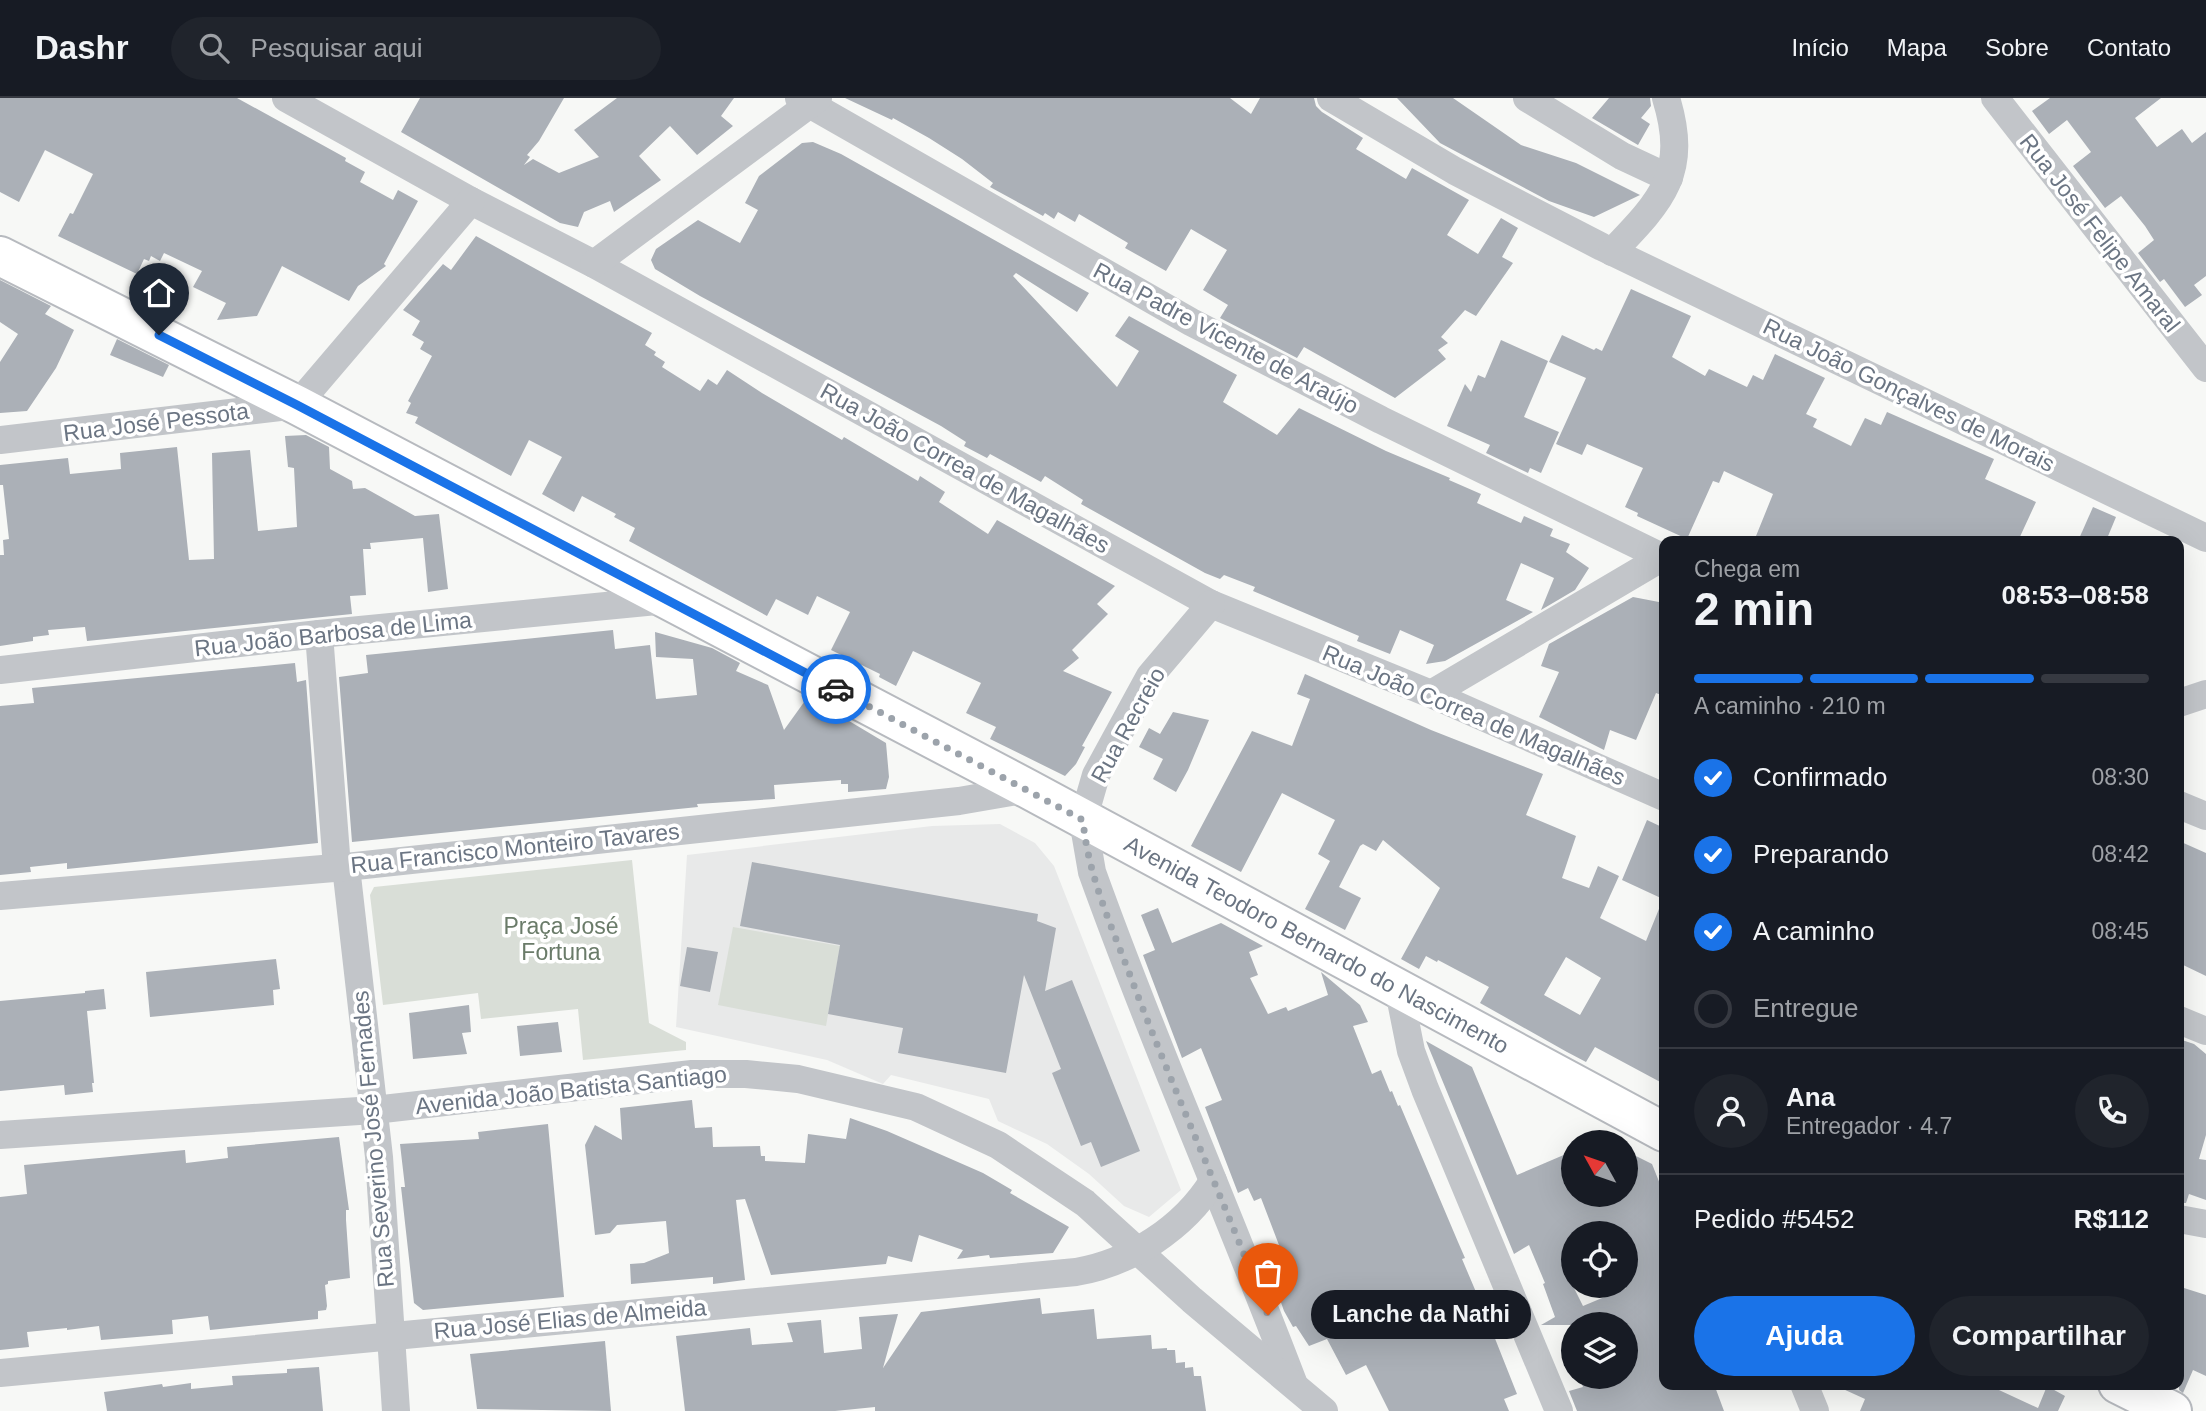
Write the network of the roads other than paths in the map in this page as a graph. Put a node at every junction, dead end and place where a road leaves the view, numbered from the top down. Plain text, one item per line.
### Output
1 (286, 98) edge
2 (1331, 98) edge
3 (1527, 98) edge
4 (1666, 98) edge
5 (1995, 98) edge
6 (809, 100) edge
7 (1669, 178) junction
8 (471, 201) junction
9 (1612, 252) junction
10 (0, 256) edge
11 (594, 264) junction
12 (2206, 369) edge
13 (297, 405) junction
14 (0, 440) edge
15 (2206, 538) edge
16 (1659, 555) edge
17 (1659, 560) edge
18 (667, 600) junction
19 (1211, 604) junction
20 (319, 634) junction
21 (0, 670) edge
22 (1431, 694) junction
23 (2206, 694) edge
24 (2184, 701) edge
25 (1028, 789) junction
26 (1659, 795) edge
27 (2184, 807) edge
28 (2206, 816) edge
29 (1083, 820) junction
30 (341, 867) junction
31 (0, 896) edge
32 (1399, 991) junction
33 (2184, 1022) edge
34 (2206, 1031) edge
35 (374, 1110) junction
36 (1659, 1129) edge
37 (0, 1135) edge
38 (1213, 1181) junction
39 (2184, 1220) edge
40 (2206, 1224) edge
41 (1136, 1251) junction
42 (390, 1335) junction
43 (0, 1373) edge
44 (1295, 1387) junction
45 (1806, 1390) edge
46 (2130, 1390) edge
47 (396, 1411) edge
48 (1324, 1411) edge
49 (1559, 1411) edge
50 (1815, 1411) edge
51 (2172, 1411) edge

1 - 8 street, Rua João Correa de Magalhães
2 - 9 street, Rua João Gonçalves de Morais
3 - 7 street
4 - 7 street
5 - 12 street, Rua José Felipe Amaral
6 - 11 street
6 - 16 street, Rua Padre Vicente de Araújo
7 - 9 street
8 - 11 street, Rua João Correa de Magalhães
8 - 13 street
9 - 15 street, Rua João Gonçalves de Morais
10 - 13 street, Avenida Teodoro Bernardo do Nascimento
11 - 19 street, Rua João Correa de Magalhães
13 - 14 street, Rua José Pessota
13 - 18 street, Avenida Teodoro Bernardo do Nascimento
17 - 22 street
18 - 20 street, Rua João Barbosa de Lima
18 - 25 street, Avenida Teodoro Bernardo do Nascimento
19 - 22 street, Rua João Correa de Magalhães
19 - 29 street, Rua Recreio
20 - 21 street, Rua João Barbosa de Lima
20 - 30 street, Rua Severino José Fernades
22 - 26 street, Rua João Correa de Magalhães
23 - 24 street
25 - 29 street, Avenida Teodoro Bernardo do Nascimento
25 - 30 street, Rua Francisco Monteiro Tavares
27 - 28 street
29 - 32 street, Avenida Teodoro Bernardo do Nascimento
29 - 38 street
30 - 31 street, Rua Francisco Monteiro Tavares
30 - 35 street, Rua Severino José Fernades
32 - 36 street, Avenida Teodoro Bernardo do Nascimento
32 - 49 street
33 - 34 street
35 - 37 street, Avenida João Batista Santiago
35 - 41 street, Avenida João Batista Santiago
35 - 42 street, Rua Severino José Fernades
38 - 41 street
38 - 44 street
39 - 40 street
41 - 42 street, Rua José Elias de Almeida
41 - 44 street, Avenida João Batista Santiago
42 - 43 street, Rua José Elias de Almeida
42 - 47 street, Rua Severino José Fernades
44 - 48 street, Avenida João Batista Santiago
45 - 50 street
46 - 51 street

